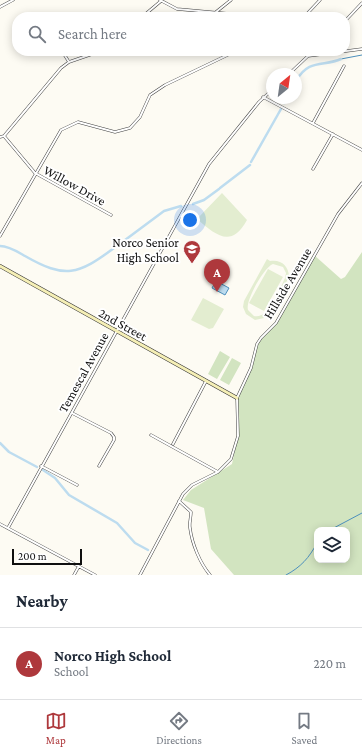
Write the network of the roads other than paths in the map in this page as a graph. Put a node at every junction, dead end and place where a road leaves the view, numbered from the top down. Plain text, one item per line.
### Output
1 (13, 0) edge
2 (161, 0) edge
3 (231, 0) edge
4 (320, 0) edge
5 (362, 3) edge
6 (0, 7) edge
7 (148, 12) edge
8 (216, 12) joint
9 (309, 12) edge
10 (350, 16) edge
11 (362, 49) edge
12 (350, 51) edge
13 (65, 56) edge
14 (86, 56) edge
15 (226, 56) edge
16 (308, 56) edge
17 (69, 62) junction
18 (344, 66) dead end
19 (295, 68) edge
20 (266, 95) edge
21 (263, 97) junction
22 (313, 123) junction
23 (333, 134) junction
24 (4, 136) junction
25 (0, 137) edge
26 (362, 150) edge
27 (313, 169) dead end
28 (35, 173) junction
29 (362, 183) edge
30 (111, 215) dead end
31 (0, 236) edge
32 (0, 266) edge
33 (116, 331) junction
34 (206, 381) junction
35 (237, 398) junction
36 (72, 413) junction
37 (151, 435) dead end
38 (173, 444) dead end
39 (41, 466) junction
40 (99, 466) dead end
41 (218, 472) junction
42 (77, 485) dead end
43 (180, 501) junction
44 (0, 524) edge
45 (8, 528) junction
46 (79, 566) junction
47 (74, 575) edge
48 (95, 575) edge
49 (140, 575) edge
50 (210, 575) edge

1 - 6 street
2 - 7 street
2 - 8 street
3 - 8 street
4 - 9 street
5 - 10 street
11 - 12 street
13 - 17 street
14 - 17 street
15 - 28 street
16 - 19 street
17 - 24 street
18 - 22 street
20 - 21 street, Temescal Avenue
21 - 22 street
21 - 33 street, Temescal Avenue
22 - 23 street
23 - 26 street
23 - 27 street
24 - 25 street
24 - 28 street, Willow Drive
28 - 30 street, Willow Drive
28 - 31 street
29 - 35 street, Hillside Avenue
32 - 33 street, 2nd Street
33 - 34 street, 2nd Street
33 - 36 street, Temescal Avenue
34 - 35 street, 2nd Street
34 - 38 street
35 - 41 street, Hillside Avenue
36 - 39 street, Temescal Avenue
36 - 40 street
37 - 41 street
39 - 42 street
39 - 45 street, Temescal Avenue
41 - 43 street, Hillside Avenue
43 - 49 street, Hillside Avenue
43 - 50 street
44 - 45 street
45 - 46 street
46 - 47 street
46 - 48 street

